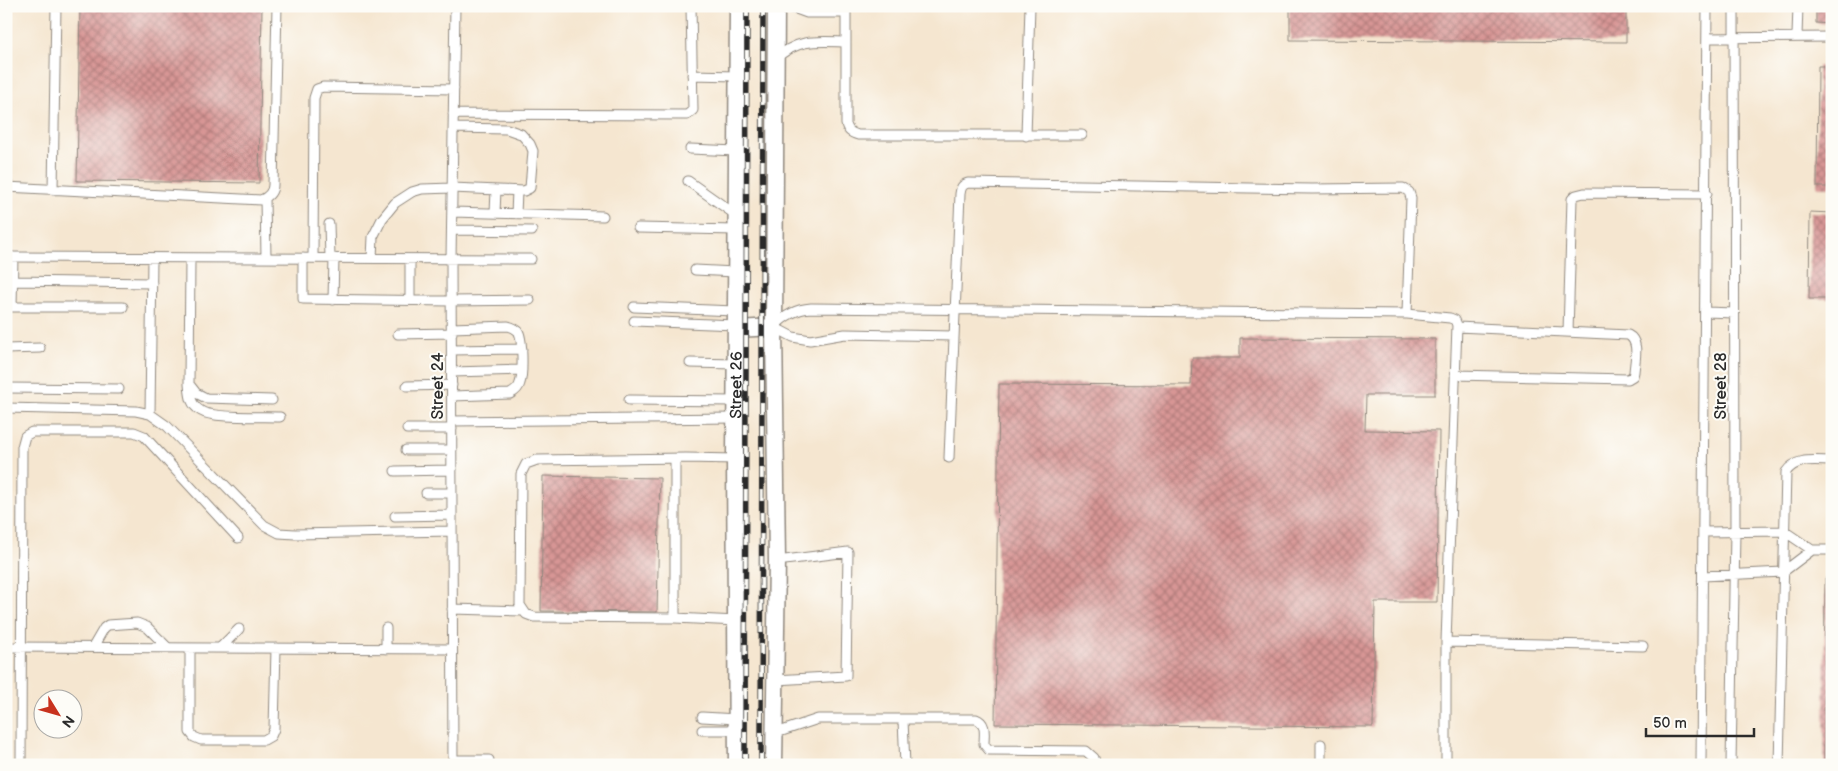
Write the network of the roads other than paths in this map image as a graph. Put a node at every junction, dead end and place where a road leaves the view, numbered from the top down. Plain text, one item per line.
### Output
1 (56, 6) edge
2 (277, 6) edge
3 (455, 6) edge
4 (691, 6) edge
5 (738, 6) edge
6 (776, 6) edge
7 (788, 6) edge
8 (1030, 6) edge
9 (1708, 6) edge
10 (1734, 6) edge
11 (1798, 6) edge
12 (846, 10) edge
13 (1797, 36) junction
14 (1832, 37) edge
15 (1708, 38) junction
16 (1734, 38) junction
17 (846, 42) junction
18 (775, 59) junction
19 (692, 75) junction
20 (737, 76) junction
21 (454, 89) junction
22 (453, 114) junction
23 (453, 128) junction
24 (1082, 135) dead end
25 (1026, 136) junction
26 (690, 149) dead end
27 (736, 151) junction
28 (688, 181) dead end
29 (6, 188) edge
30 (452, 188) junction
31 (53, 190) junction
32 (496, 190) junction
33 (517, 191) junction
34 (1707, 194) junction
35 (265, 198) junction
36 (452, 212) junction
37 (495, 213) junction
38 (516, 214) junction
39 (603, 216) dead end
40 (736, 222) junction
41 (329, 224) dead end
42 (638, 228) dead end
43 (452, 230) junction
44 (532, 231) dead end
45 (9, 257) edge
46 (152, 258) junction
47 (190, 258) junction
48 (266, 258) junction
49 (302, 258) junction
50 (313, 258) junction
51 (332, 258) junction
52 (372, 258) junction
53 (410, 258) junction
54 (451, 259) junction
55 (531, 259) dead end
56 (695, 270) dead end
57 (735, 272) junction
58 (12, 281) junction
59 (152, 283) junction
60 (333, 300) junction
61 (410, 300) junction
62 (530, 300) dead end
63 (451, 301) junction
64 (9, 306) edge
65 (122, 307) dead end
66 (634, 307) dead end
67 (955, 308) junction
68 (1706, 312) junction
69 (1734, 313) junction
70 (1407, 314) junction
71 (634, 321) dead end
72 (736, 322) junction
73 (774, 327) junction
74 (1457, 327) junction
75 (452, 330) junction
76 (1568, 332) junction
77 (398, 334) dead end
78 (954, 336) junction
79 (6, 348) edge
80 (40, 348) dead end
81 (522, 349) junction
82 (452, 350) junction
83 (690, 363) dead end
84 (736, 364) junction
85 (522, 370) junction
86 (452, 372) junction
87 (1455, 375) junction
88 (189, 384) junction
89 (452, 385) junction
90 (407, 386) dead end
91 (6, 388) edge
92 (119, 389) dead end
93 (452, 396) junction
94 (272, 400) dead end
95 (629, 400) dead end
96 (736, 401) junction
97 (6, 408) edge
98 (150, 414) junction
99 (280, 417) dead end
100 (735, 418) junction
101 (452, 425) junction
102 (407, 429) dead end
103 (406, 450) dead end
104 (452, 450) junction
105 (675, 458) junction
106 (949, 458) dead end
107 (735, 459) junction
108 (1832, 461) edge
109 (452, 470) junction
110 (395, 471) dead end
111 (426, 493) dead end
112 (452, 493) junction
113 (452, 515) junction
114 (395, 516) dead end
115 (452, 531) junction
116 (1735, 531) junction
117 (1784, 531) junction
118 (1703, 532) junction
119 (238, 538) dead end
120 (1812, 550) junction
121 (1832, 550) edge
122 (777, 561) junction
123 (1783, 572) junction
124 (1734, 574) junction
125 (1703, 576) junction
126 (452, 609) junction
127 (523, 610) junction
128 (675, 618) junction
129 (736, 621) junction
130 (386, 628) dead end
131 (239, 629) dead end
132 (1446, 642) junction
133 (1643, 646) dead end
134 (6, 647) edge
135 (22, 647) junction
136 (93, 648) junction
137 (168, 648) junction
138 (190, 648) junction
139 (220, 648) junction
140 (276, 648) junction
141 (386, 649) junction
142 (452, 649) junction
143 (775, 680) junction
144 (702, 718) dead end
145 (902, 720) junction
146 (737, 725) junction
147 (702, 730) dead end
148 (773, 734) junction
149 (1321, 744) dead end
150 (489, 760) dead end
151 (453, 762) edge
152 (21, 765) edge
153 (737, 765) edge
154 (774, 765) edge
155 (905, 765) edge
156 (1096, 765) edge
157 (1321, 765) edge
158 (1446, 765) edge
159 (1701, 765) edge
160 (1731, 765) edge
161 (1779, 765) edge

1 - 31 lane
2 - 35 lane
3 - 21 lane, Street 24
4 - 19 lane
5 - 20 street, Street 26
6 - 18 street
7 - 12 lane
8 - 25 lane
9 - 15 lane, Street 28
10 - 16 lane, Street 28
11 - 13 lane
12 - 17 lane
13 - 14 lane
13 - 16 lane
15 - 16 lane
15 - 34 lane, Street 28
16 - 69 lane, Street 28
17 - 18 lane
17 - 25 lane
18 - 73 street
19 - 20 lane
19 - 22 lane
20 - 27 street, Street 26
21 - 22 lane, Street 24
21 - 50 lane
22 - 23 lane, Street 24
23 - 30 lane, Street 24
23 - 33 lane
24 - 25 lane
26 - 27 lane
27 - 40 street, Street 26
28 - 40 lane
29 - 31 lane
30 - 32 lane
30 - 36 lane, Street 24
30 - 52 lane
31 - 35 lane
32 - 33 lane
32 - 37 lane
33 - 38 lane
34 - 68 lane, Street 28
34 - 76 lane
35 - 48 lane
36 - 37 lane
36 - 43 lane, Street 24
37 - 38 lane
38 - 39 lane
40 - 42 lane
40 - 57 street, Street 26
41 - 51 lane
43 - 44 lane
43 - 54 lane, Street 24
45 - 46 lane
45 - 58 lane
46 - 47 lane
46 - 59 lane
47 - 48 lane
47 - 88 lane
48 - 49 lane
49 - 50 lane
49 - 60 lane
50 - 51 lane
51 - 52 lane
51 - 60 lane
52 - 53 lane
53 - 54 lane
53 - 61 lane
54 - 55 lane
54 - 63 lane, Street 24
56 - 57 lane
57 - 72 street, Street 26
58 - 59 lane
58 - 64 lane
59 - 98 lane
60 - 61 lane
61 - 63 lane
62 - 63 lane
63 - 75 lane, Street 24
64 - 65 lane
66 - 72 lane
67 - 70 lane
67 - 70 lane
67 - 73 lane
67 - 78 lane
68 - 69 lane
68 - 118 lane, Street 28
69 - 116 lane, Street 28
70 - 74 lane
71 - 72 lane
72 - 73 street
72 - 84 street, Street 26
73 - 78 lane
73 - 122 street
74 - 76 lane
74 - 87 lane
75 - 77 lane
75 - 81 lane
75 - 82 lane, Street 24
76 - 87 lane
78 - 106 lane
79 - 80 lane
81 - 82 lane
81 - 85 lane
82 - 86 lane, Street 24
83 - 84 lane
84 - 96 street, Street 26
85 - 86 lane
85 - 93 lane
86 - 89 lane, Street 24
87 - 132 lane
88 - 94 lane
88 - 99 lane
89 - 90 lane
89 - 93 lane, Street 24
91 - 92 lane
93 - 101 lane, Street 24
95 - 96 lane
96 - 100 street, Street 26
97 - 98 lane
98 - 115 lane
100 - 101 lane
100 - 107 street, Street 26
101 - 102 lane
101 - 104 lane, Street 24
103 - 104 lane
104 - 109 lane, Street 24
105 - 107 lane
105 - 127 lane
105 - 128 lane
107 - 129 street, Street 26
108 - 117 lane
109 - 110 lane
109 - 112 lane, Street 24
111 - 112 lane
112 - 113 lane, Street 24
113 - 114 lane
113 - 115 lane, Street 24
115 - 126 lane, Street 24
116 - 117 lane
116 - 118 lane
116 - 124 lane, Street 28
117 - 120 lane
117 - 123 lane
118 - 125 lane, Street 28
119 - 135 lane
120 - 121 lane
120 - 123 lane
122 - 143 street
122 - 143 lane
123 - 124 lane
123 - 161 lane
124 - 125 lane
124 - 160 lane, Street 28
125 - 159 lane, Street 28
126 - 127 lane
126 - 142 lane, Street 24
127 - 128 lane
128 - 129 lane
129 - 146 street, Street 26
130 - 141 lane
131 - 139 lane
132 - 133 lane
132 - 158 lane
134 - 135 lane
135 - 136 lane
135 - 152 lane
136 - 137 lane
136 - 137 lane
137 - 138 lane
138 - 139 lane
138 - 140 lane
139 - 140 lane
140 - 141 lane
141 - 142 lane
142 - 151 lane, Street 24
143 - 148 street
144 - 146 lane
145 - 148 lane
145 - 155 lane
145 - 156 lane
146 - 147 lane
146 - 153 street, Street 26
148 - 154 street
149 - 157 lane
150 - 151 lane

